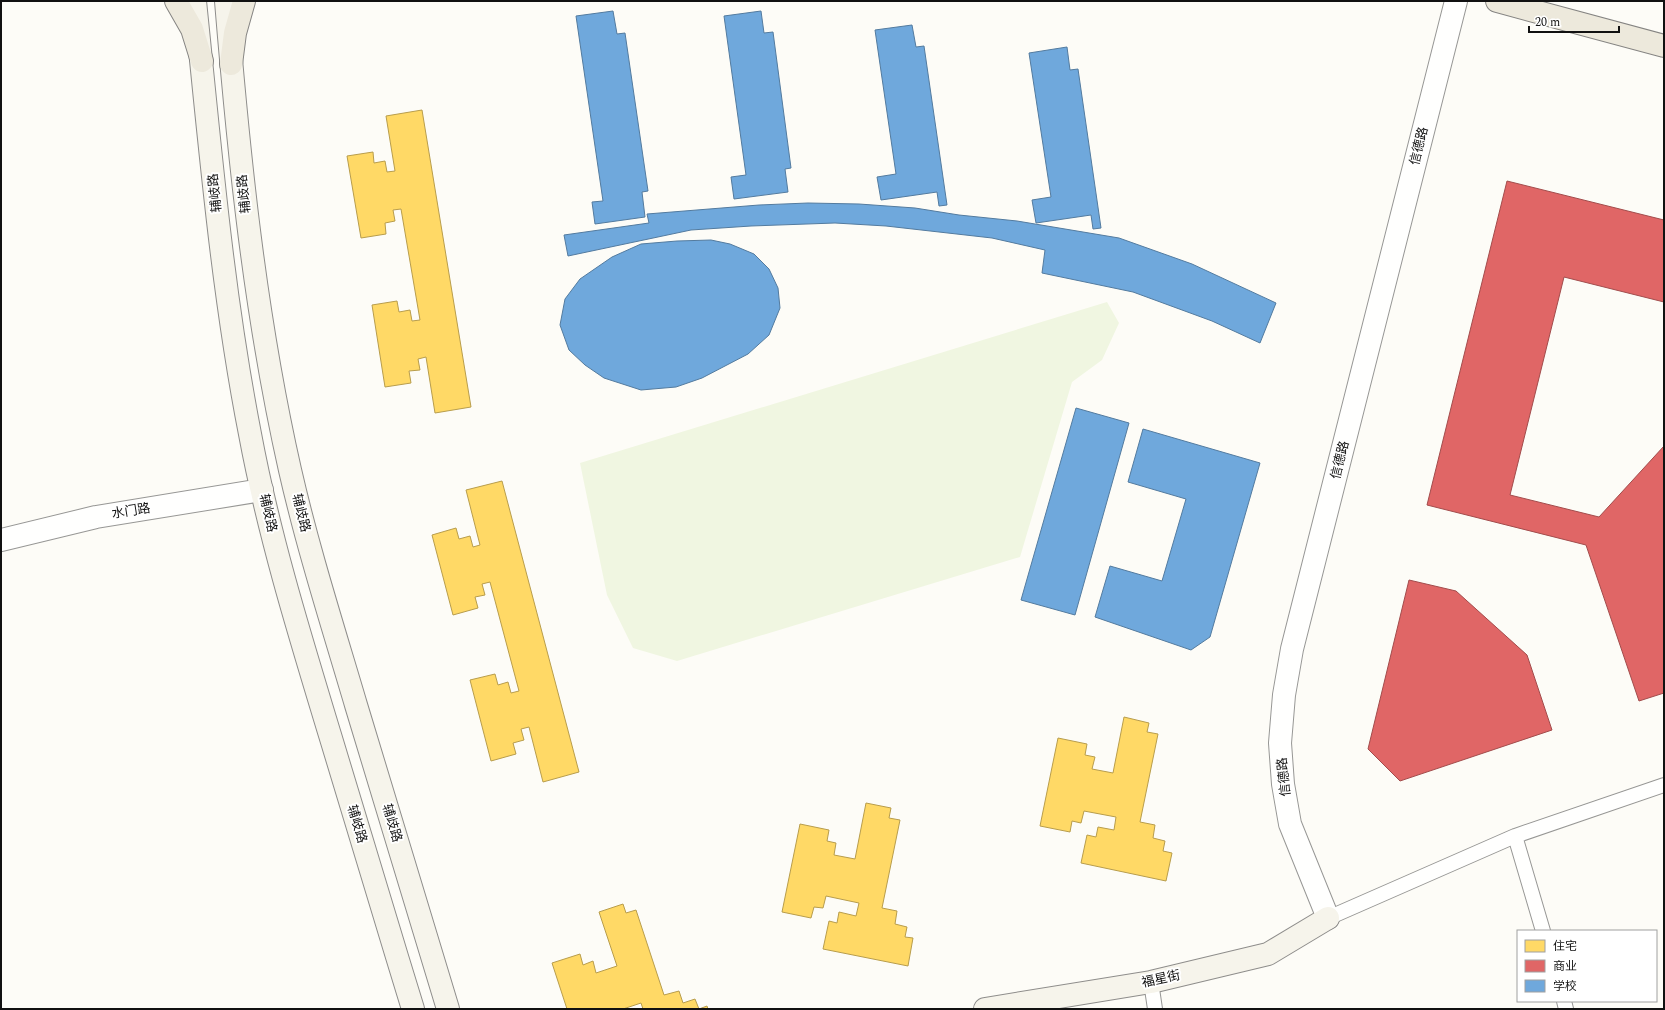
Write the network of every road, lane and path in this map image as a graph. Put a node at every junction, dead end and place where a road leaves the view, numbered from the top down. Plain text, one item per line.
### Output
1 (176, 1) edge
2 (195, 1) edge
3 (226, 1) edge
4 (244, 1) edge
5 (1456, 1) edge
6 (1497, 1) edge
7 (1664, 46) edge
8 (202, 61) junction
9 (231, 64) junction
10 (262, 490) junction
11 (1, 540) edge
12 (1664, 785) edge
13 (1515, 836) junction
14 (1328, 918) junction
15 (1543, 930) edge
16 (1151, 982) junction
17 (413, 1009) edge
18 (448, 1009) edge
19 (985, 1009) edge
20 (1155, 1009) edge

1 - 8 main road
2 - 8 street, 辅岐路
3 - 9 street, 辅歧路
4 - 9 main road
5 - 14 street, 信德路
6 - 7 main road
8 - 10 street, 辅岐路
9 - 18 street, 辅歧路
10 - 11 street, 水门路
10 - 17 street, 辅岐路
12 - 13 lane
13 - 14 lane
13 - 15 lane
14 - 16 street, 福星街
16 - 19 street, 福星街
16 - 20 lane

